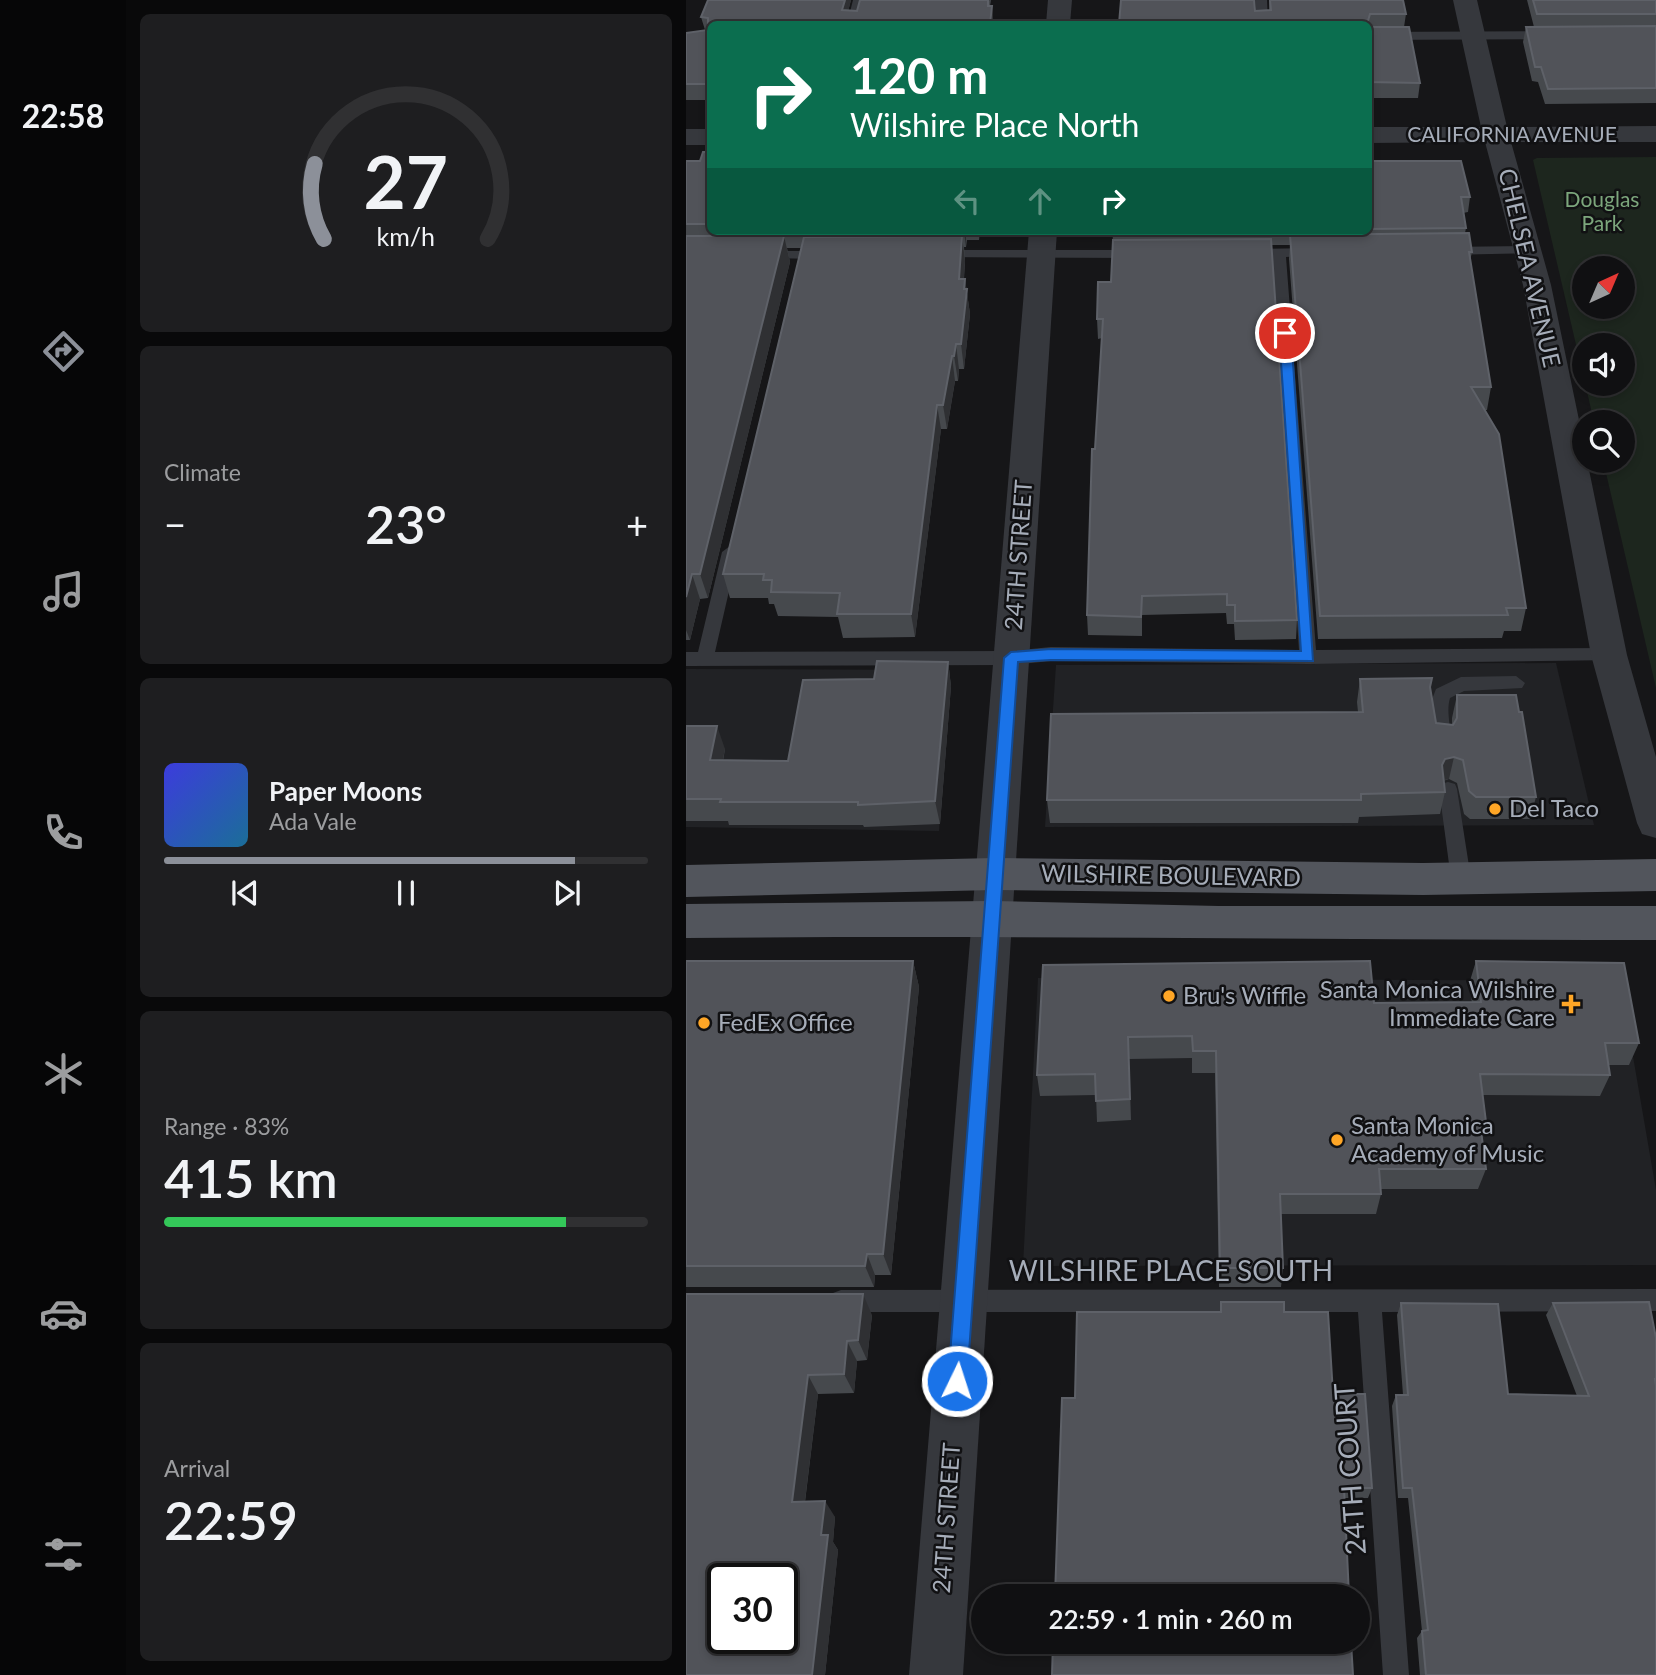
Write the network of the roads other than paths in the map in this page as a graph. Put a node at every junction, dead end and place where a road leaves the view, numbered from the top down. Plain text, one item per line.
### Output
1 (859, 0) edge
2 (1060, 0) edge
3 (1261, 0) edge
4 (1465, 0) edge
5 (854, 21) edge
6 (1058, 21) edge
7 (1262, 21) edge
8 (1564, 35) edge
9 (1372, 36) edge
10 (1472, 36) junction
11 (1656, 134) edge
12 (1372, 135) edge
13 (1496, 135) junction
14 (686, 137) edge
15 (707, 137) edge
16 (1042, 243) edge
17 (1528, 250) junction
18 (1431, 251) edge
19 (1334, 252) edge
20 (1237, 253) edge
21 (1279, 253) junction
22 (921, 254) edge
23 (1153, 254) edge
24 (750, 255) edge
25 (841, 255) edge
26 (734, 537) edge
27 (1609, 655) junction
28 (1308, 657) junction
29 (1011, 658) junction
30 (686, 659) edge
31 (705, 659) junction
32 (1516, 683) dead end
33 (1441, 741) edge
34 (1448, 789) edge
35 (1656, 823) edge
36 (1656, 875) edge
37 (1461, 879) junction
38 (686, 881) edge
39 (994, 896) junction
40 (686, 921) edge
41 (1656, 923) edge
42 (1369, 1300) junction
43 (1656, 1300) edge
44 (819, 1301) edge
45 (963, 1301) junction
46 (936, 1675) edge
47 (1396, 1675) edge

1 - 5 lane
2 - 6 street
3 - 7 lane
4 - 10 street, CHELSEA AVENUE
8 - 10 lane
9 - 10 lane
10 - 13 street, CHELSEA AVENUE
11 - 13 street, CALIFORNIA AVENUE
12 - 13 street, CALIFORNIA AVENUE
13 - 17 street, CHELSEA AVENUE
14 - 15 street
16 - 22 lane
16 - 23 lane
16 - 29 street, 24TH STREET
17 - 18 lane
17 - 27 street, CHELSEA AVENUE
19 - 21 lane
20 - 21 lane
21 - 28 lane
24 - 25 lane
26 - 31 lane
27 - 28 lane
27 - 35 street, CHELSEA AVENUE
28 - 29 lane
29 - 31 lane
29 - 39 street, 24TH STREET
30 - 31 lane
32 - 33 lane
34 - 37 lane
36 - 37 main road, WILSHIRE BOULEVARD
37 - 39 main road, WILSHIRE BOULEVARD
38 - 39 main road, WILSHIRE BOULEVARD
39 - 40 main road, WILSHIRE BOULEVARD
39 - 41 main road, WILSHIRE BOULEVARD
39 - 45 street, 24TH STREET
42 - 43 lane, WILSHIRE PLACE SOUTH
42 - 45 lane, WILSHIRE PLACE SOUTH
42 - 47 lane, 24TH COURT
44 - 45 lane, WILSHIRE PLACE SOUTH
45 - 46 street, 24TH STREET

